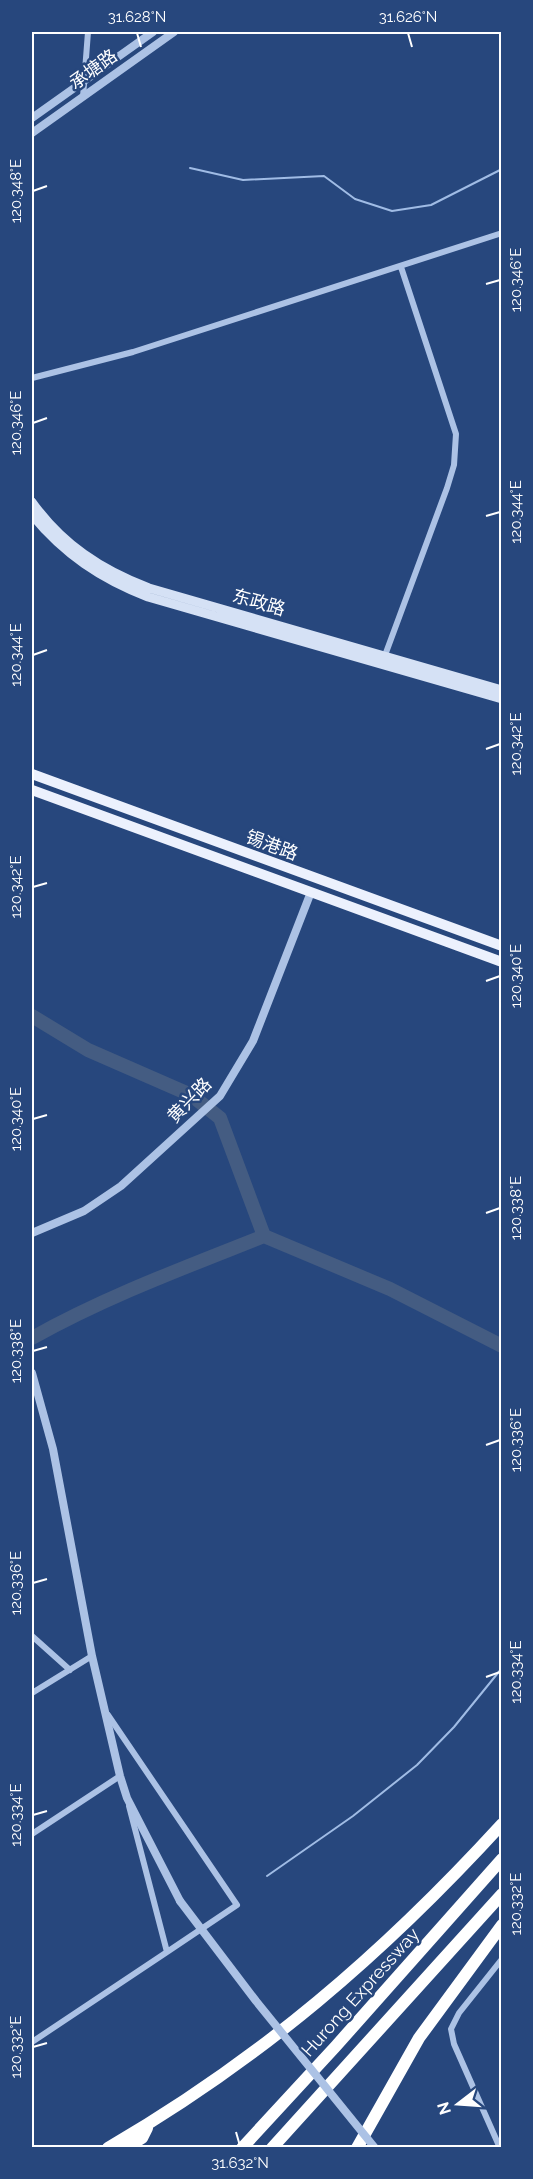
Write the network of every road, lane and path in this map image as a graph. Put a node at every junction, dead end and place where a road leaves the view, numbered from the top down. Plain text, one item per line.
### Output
1 (88, 32) edge
2 (153, 32) edge
3 (174, 32) edge
4 (84, 81) junction
5 (83, 97) junction
6 (32, 118) edge
7 (32, 133) edge
8 (501, 234) edge
9 (401, 267) junction
10 (32, 378) edge
11 (32, 502) edge
12 (32, 515) edge
13 (383, 660) junction
14 (501, 690) edge
15 (501, 699) edge
16 (32, 774) edge
17 (32, 790) edge
18 (311, 892) junction
19 (501, 946) edge
20 (501, 962) edge
21 (32, 1233) edge
22 (32, 1373) edge
23 (32, 1636) edge
24 (92, 1656) junction
25 (70, 1670) junction
26 (32, 1693) edge
27 (105, 1712) junction
28 (120, 1776) junction
29 (128, 1798) junction
30 (501, 1824) edge
31 (32, 1833) edge
32 (501, 1859) edge
33 (501, 1894) edge
34 (501, 1925) edge
35 (167, 1952) junction
36 (501, 1959) edge
37 (32, 2042) edge
38 (151, 2122) junction
39 (108, 2148) edge
40 (126, 2148) edge
41 (242, 2148) edge
42 (272, 2148) edge
43 (357, 2148) edge
44 (375, 2148) edge
45 (500, 2148) edge

1 - 4 street
2 - 4 street, 承塘路
3 - 5 street, 承塘路
4 - 5 street
4 - 6 street, 承塘路
5 - 7 street, 承塘路
8 - 9 street
9 - 10 street
9 - 13 street
11 - 13 main road, 东政路
12 - 13 main road, 东政路
13 - 14 main road, 东政路
13 - 15 main road, 东政路
16 - 19 main road, 锡港路
17 - 18 main road, 锡港路
18 - 20 main road, 锡港路
18 - 21 street, 黄兴路
22 - 24 street
23 - 25 street
24 - 25 street
24 - 27 street
25 - 26 street
27 - 28 street
27 - 35 street
28 - 29 street
28 - 31 street
29 - 35 street
29 - 44 street, bridge
30 - 38 highway
32 - 41 highway, Hurong Expressway
33 - 42 highway
34 - 43 highway
35 - 37 street
36 - 45 street
38 - 39 highway
38 - 40 highway

